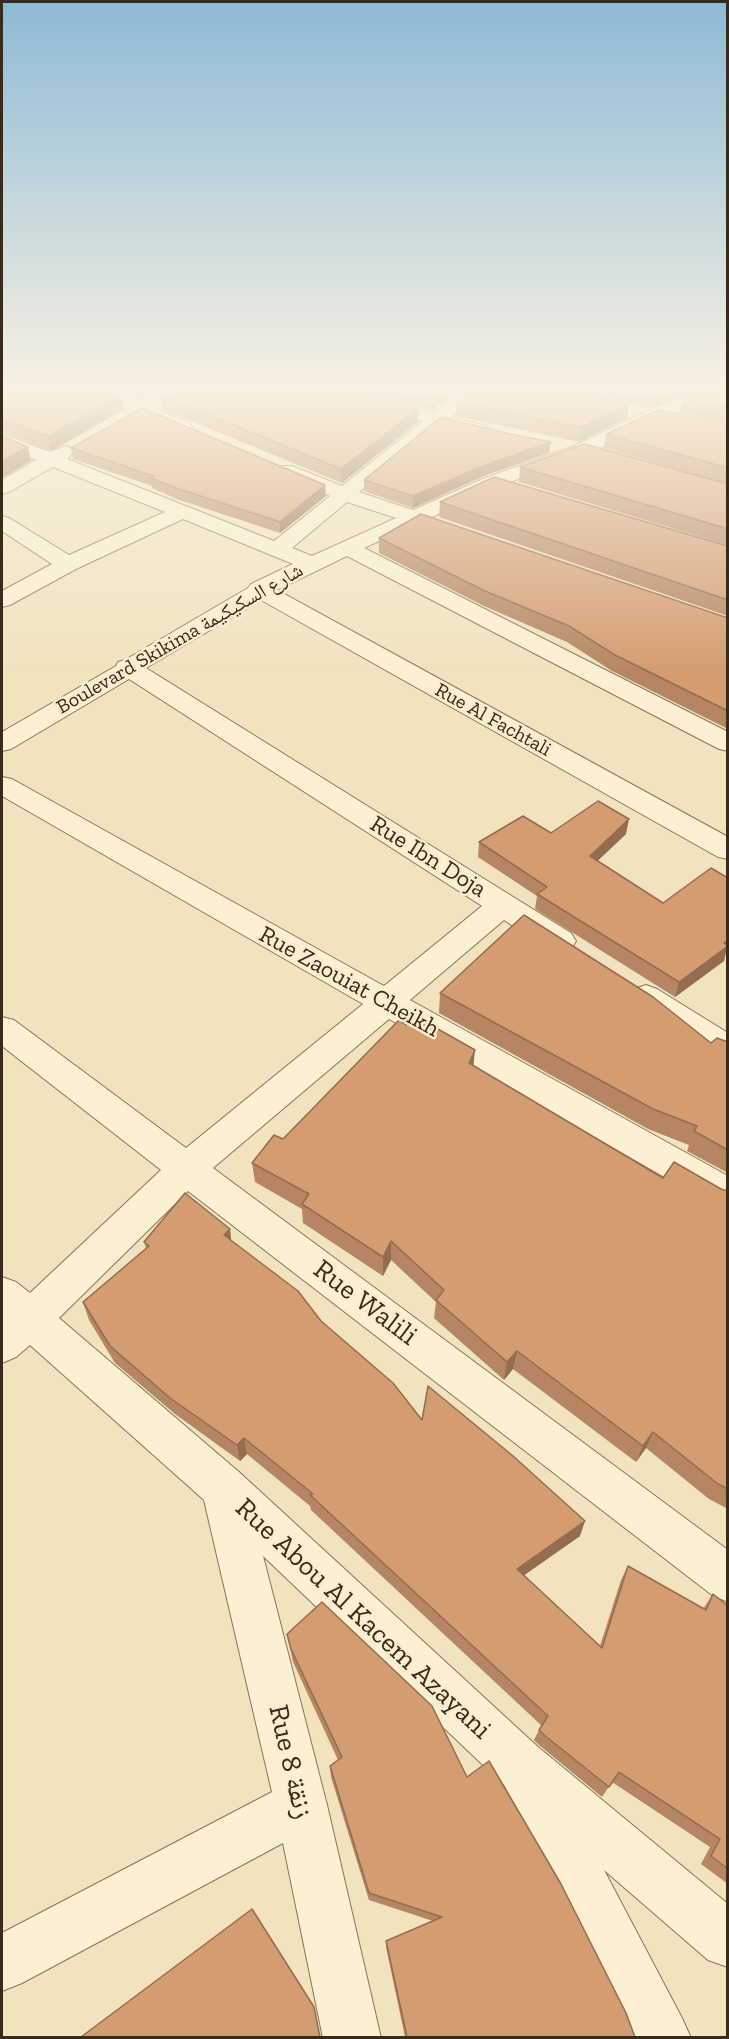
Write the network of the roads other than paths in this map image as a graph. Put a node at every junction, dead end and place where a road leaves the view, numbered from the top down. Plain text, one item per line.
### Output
1 (107, 482) edge
2 (315, 482) edge
3 (359, 482) edge
4 (492, 482) joint
5 (526, 492) edge
6 (344, 494) junction
7 (182, 512) junction
8 (414, 517) junction
9 (2, 522) edge
10 (445, 527) edge
11 (346, 547) junction
12 (277, 549) junction
13 (68, 564) junction
14 (313, 564) junction
15 (260, 589) junction
16 (2, 600) edge
17 (127, 667) junction
18 (2, 743) edge
19 (728, 743) edge
20 (2, 785) edge
21 (726, 847) edge
22 (503, 905) junction
23 (581, 955) edge
24 (620, 980) edge
25 (385, 1003) junction
26 (2, 1029) edge
27 (728, 1050) edge
28 (188, 1168) junction
29 (728, 1196) edge
30 (11, 1320) edge
31 (223, 1488) junction
32 (728, 1579) edge
33 (520, 1765) junction
34 (301, 1804) junction
35 (728, 1940) edge
36 (2, 1963) edge
37 (352, 2037) edge
38 (662, 2037) edge

1 - 7 street
2 - 6 street
3 - 6 street
4 - 5 street
4 - 8 street, Boulevard Skikima شارع السكيكيمة
6 - 8 street
6 - 12 street
7 - 12 street
7 - 13 street
8 - 10 street
8 - 11 street, Boulevard Skikima شارع السكيكيمة
9 - 13 street
11 - 14 street, Boulevard Skikima شارع السكيكيمة
11 - 19 street
12 - 14 street
13 - 16 street
14 - 15 street, Boulevard Skikima شارع السكيكيمة
15 - 17 street, Boulevard Skikima شارع السكيكيمة
15 - 21 street, Rue Al Fachtali
17 - 18 street, Boulevard Skikima شارع السكيكيمة
17 - 22 street, Rue Ibn Doja
20 - 25 street, Rue Zaouiat Cheikh
22 - 23 street, Rue Ibn Doja
22 - 25 street
24 - 27 street
25 - 28 street
25 - 29 street, Rue Zaouiat Cheikh
26 - 28 street, Rue Walili
28 - 30 street
28 - 32 street, Rue Walili
30 - 31 street, Rue Abou Al Kacem Azayani
31 - 33 street, Rue Abou Al Kacem Azayani
31 - 34 street, Rue 8 زنقة
33 - 35 street, Rue Abou Al Kacem Azayani
33 - 38 street
34 - 36 street
34 - 37 street, Rue 8 زنقة

